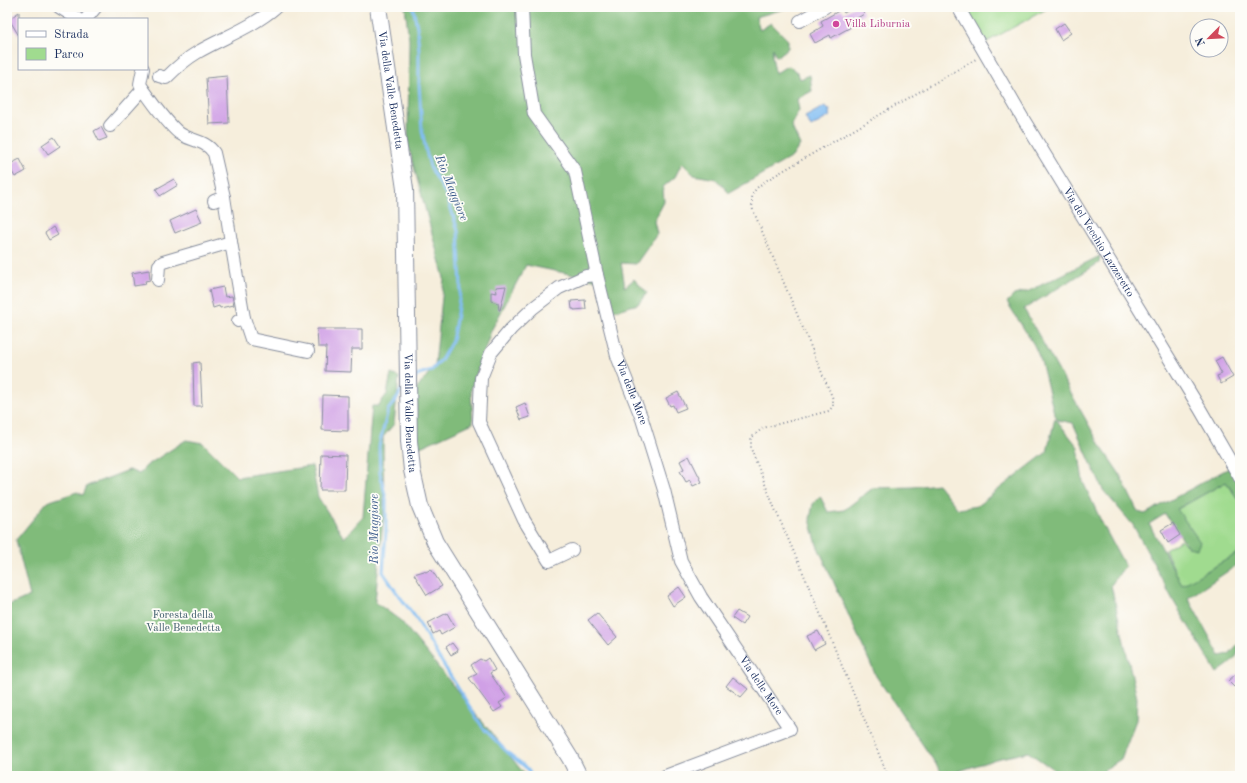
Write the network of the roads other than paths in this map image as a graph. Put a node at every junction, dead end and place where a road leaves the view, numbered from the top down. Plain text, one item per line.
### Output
1 (59, 7) edge
2 (96, 7) edge
3 (276, 7) edge
4 (378, 7) edge
5 (522, 7) edge
6 (825, 7) edge
7 (958, 7) edge
8 (76, 18) edge
9 (87, 18) edge
10 (800, 21) dead end
11 (143, 70) edge
12 (159, 76) dead end
13 (142, 90) junction
14 (110, 126) dead end
15 (189, 138) junction
16 (194, 151) dead end
17 (231, 242) junction
18 (597, 275) junction
19 (158, 280) dead end
20 (308, 351) dead end
21 (1240, 478) edge
22 (572, 550) dead end
23 (579, 776) edge
24 (665, 776) edge

1 - 8 street
2 - 9 street
3 - 12 street
4 - 23 main road, Via della Valle Benedetta
5 - 18 street
6 - 10 street
7 - 21 street, Via del Vecchio Lazzeretto
11 - 13 street
13 - 14 street
13 - 15 street
15 - 16 street
15 - 17 street
17 - 19 street
17 - 20 street
18 - 22 street
18 - 24 street, Via delle More

